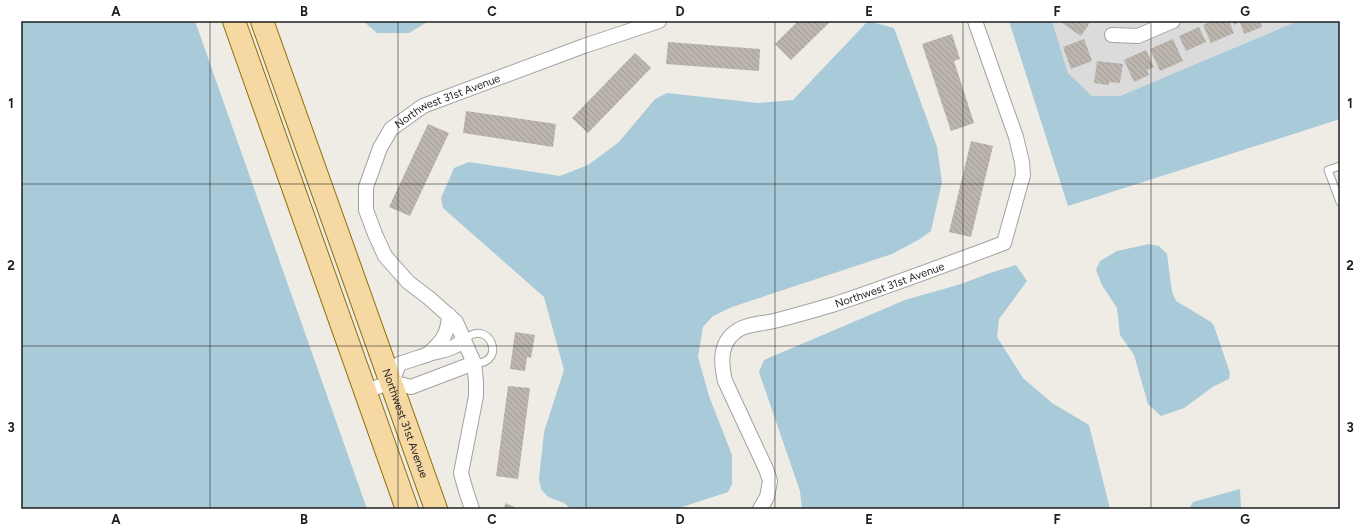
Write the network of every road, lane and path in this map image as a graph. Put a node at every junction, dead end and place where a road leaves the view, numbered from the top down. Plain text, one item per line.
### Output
1 (234, 21) edge
2 (262, 21) edge
3 (659, 21) edge
4 (975, 21) edge
5 (1172, 21) edge
6 (1112, 35) dead end
7 (1340, 166) edge
8 (1340, 202) edge
9 (449, 315) junction
10 (464, 340) junction
11 (426, 356) junction
12 (474, 364) junction
13 (392, 382) junction
14 (366, 391) junction
15 (407, 509) edge
16 (436, 509) edge
17 (472, 509) edge
18 (760, 509) edge

1 - 14 main road
2 - 13 main road, Northwest 31st Avenue
3 - 9 street, Northwest 31st Avenue
4 - 18 street, Northwest 31st Avenue
5 - 6 street
7 - 8 lane
9 - 10 street, Northwest 31st Avenue
9 - 11 street
10 - 11 street
10 - 12 street, Northwest 31st Avenue
10 - 12 lane
11 - 13 street
12 - 13 street
12 - 17 street, Northwest 31st Avenue
13 - 14 street
13 - 16 main road, Northwest 31st Avenue
14 - 15 main road

